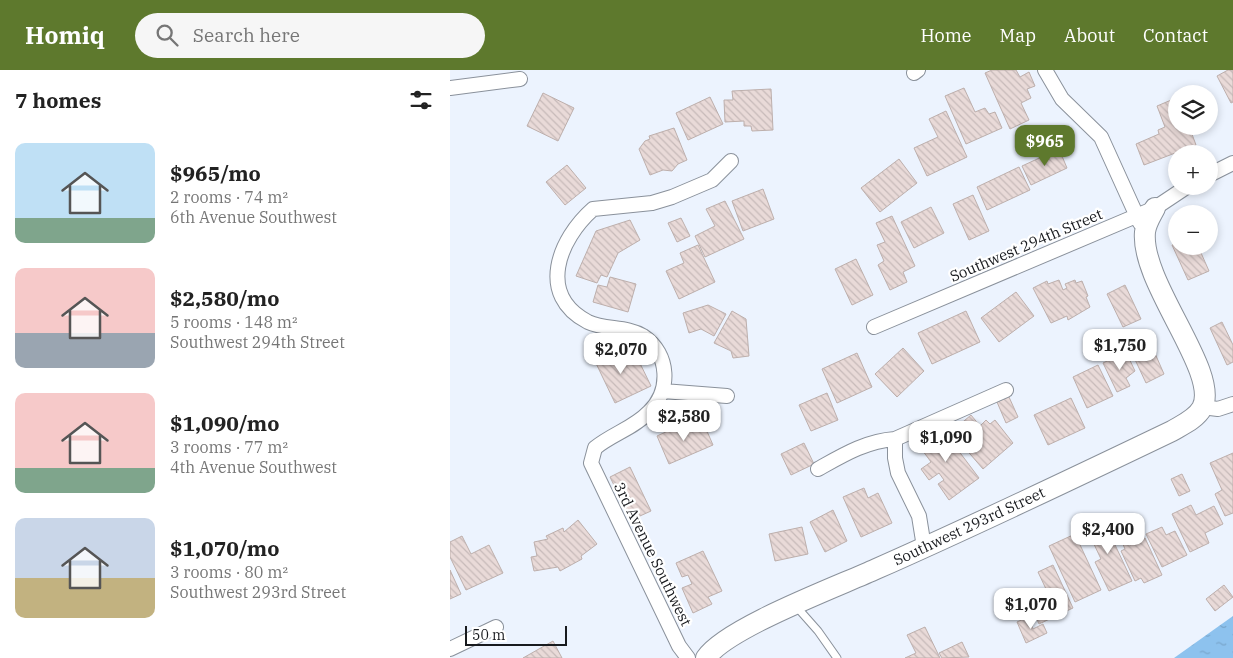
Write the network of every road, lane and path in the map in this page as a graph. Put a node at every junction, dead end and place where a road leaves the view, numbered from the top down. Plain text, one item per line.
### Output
1 (1044, 70) edge
2 (520, 79) dead end
3 (450, 88) edge
4 (731, 161) dead end
5 (1233, 163) edge
6 (1218, 170) edge
7 (1174, 195) edge
8 (1155, 208) joint
9 (1141, 224) junction
10 (874, 327) dead end
11 (1006, 390) dead end
12 (663, 391) junction
13 (727, 396) dead end
14 (1233, 404) edge
15 (1202, 407) junction
16 (895, 439) junction
17 (818, 469) dead end
18 (924, 547) junction
19 (795, 605) junction
20 (496, 627) dead end
21 (450, 649) edge
22 (688, 658) edge
23 (706, 658) edge
24 (836, 658) edge

1 - 9 street
2 - 3 street
4 - 12 street
5 - 6 street
7 - 8 street
8 - 9 street
9 - 10 street, Southwest 294th Street
9 - 15 street
11 - 16 street
12 - 13 street
12 - 22 street, 3rd Avenue Southwest
14 - 15 street
15 - 18 street, Southwest 293rd Street
16 - 17 street
16 - 18 street
18 - 19 street, Southwest 293rd Street
19 - 23 street, Southwest 293rd Street
19 - 24 lane
20 - 21 street

